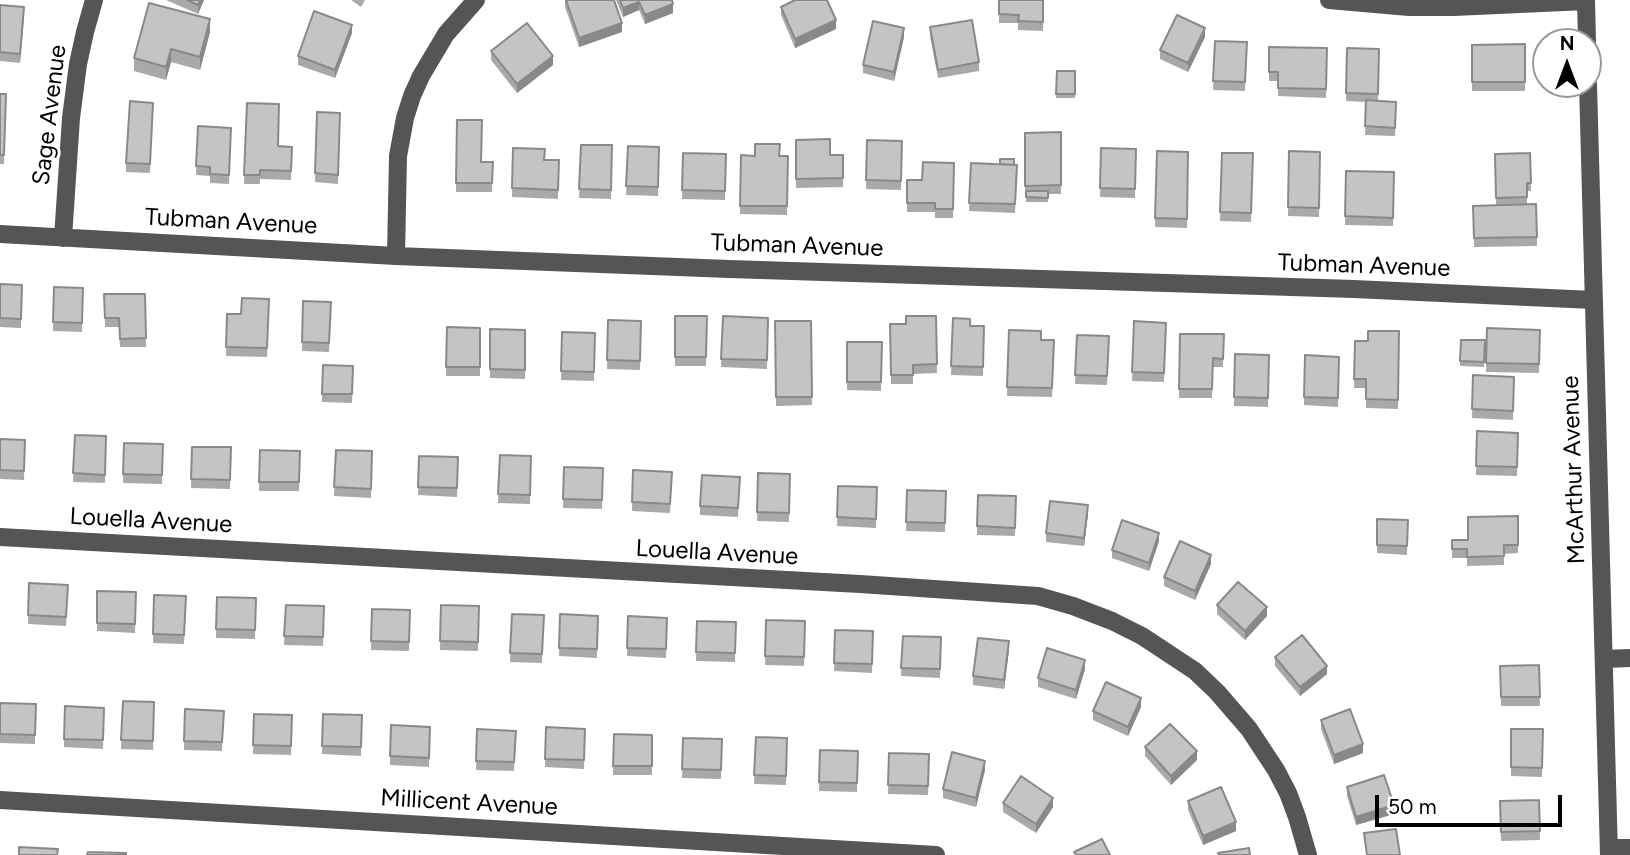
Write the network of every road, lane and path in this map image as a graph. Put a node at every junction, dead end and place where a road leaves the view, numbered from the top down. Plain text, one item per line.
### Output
1 (94, 0) edge
2 (476, 0) edge
3 (1329, 0) edge
4 (1586, 0) edge
5 (1587, 28) edge
6 (1588, 98) edge
7 (0, 234) edge
8 (63, 238) junction
9 (396, 256) junction
10 (1593, 300) junction
11 (0, 537) edge
12 (1630, 658) edge
13 (1604, 659) junction
14 (0, 800) edge
15 (1630, 848) edge
16 (1609, 851) edge
17 (936, 855) edge
18 (1308, 855) edge

1 - 8 street, Sage Avenue
2 - 9 street
3 - 4 street
4 - 5 street
6 - 10 street, McArthur Avenue
7 - 8 street, Tubman Avenue
8 - 9 street, Tubman Avenue
9 - 10 street, Tubman Avenue
10 - 13 street, McArthur Avenue
11 - 18 street, Louella Avenue
12 - 13 street
13 - 16 street, McArthur Avenue
14 - 17 street, Millicent Avenue
15 - 16 street

